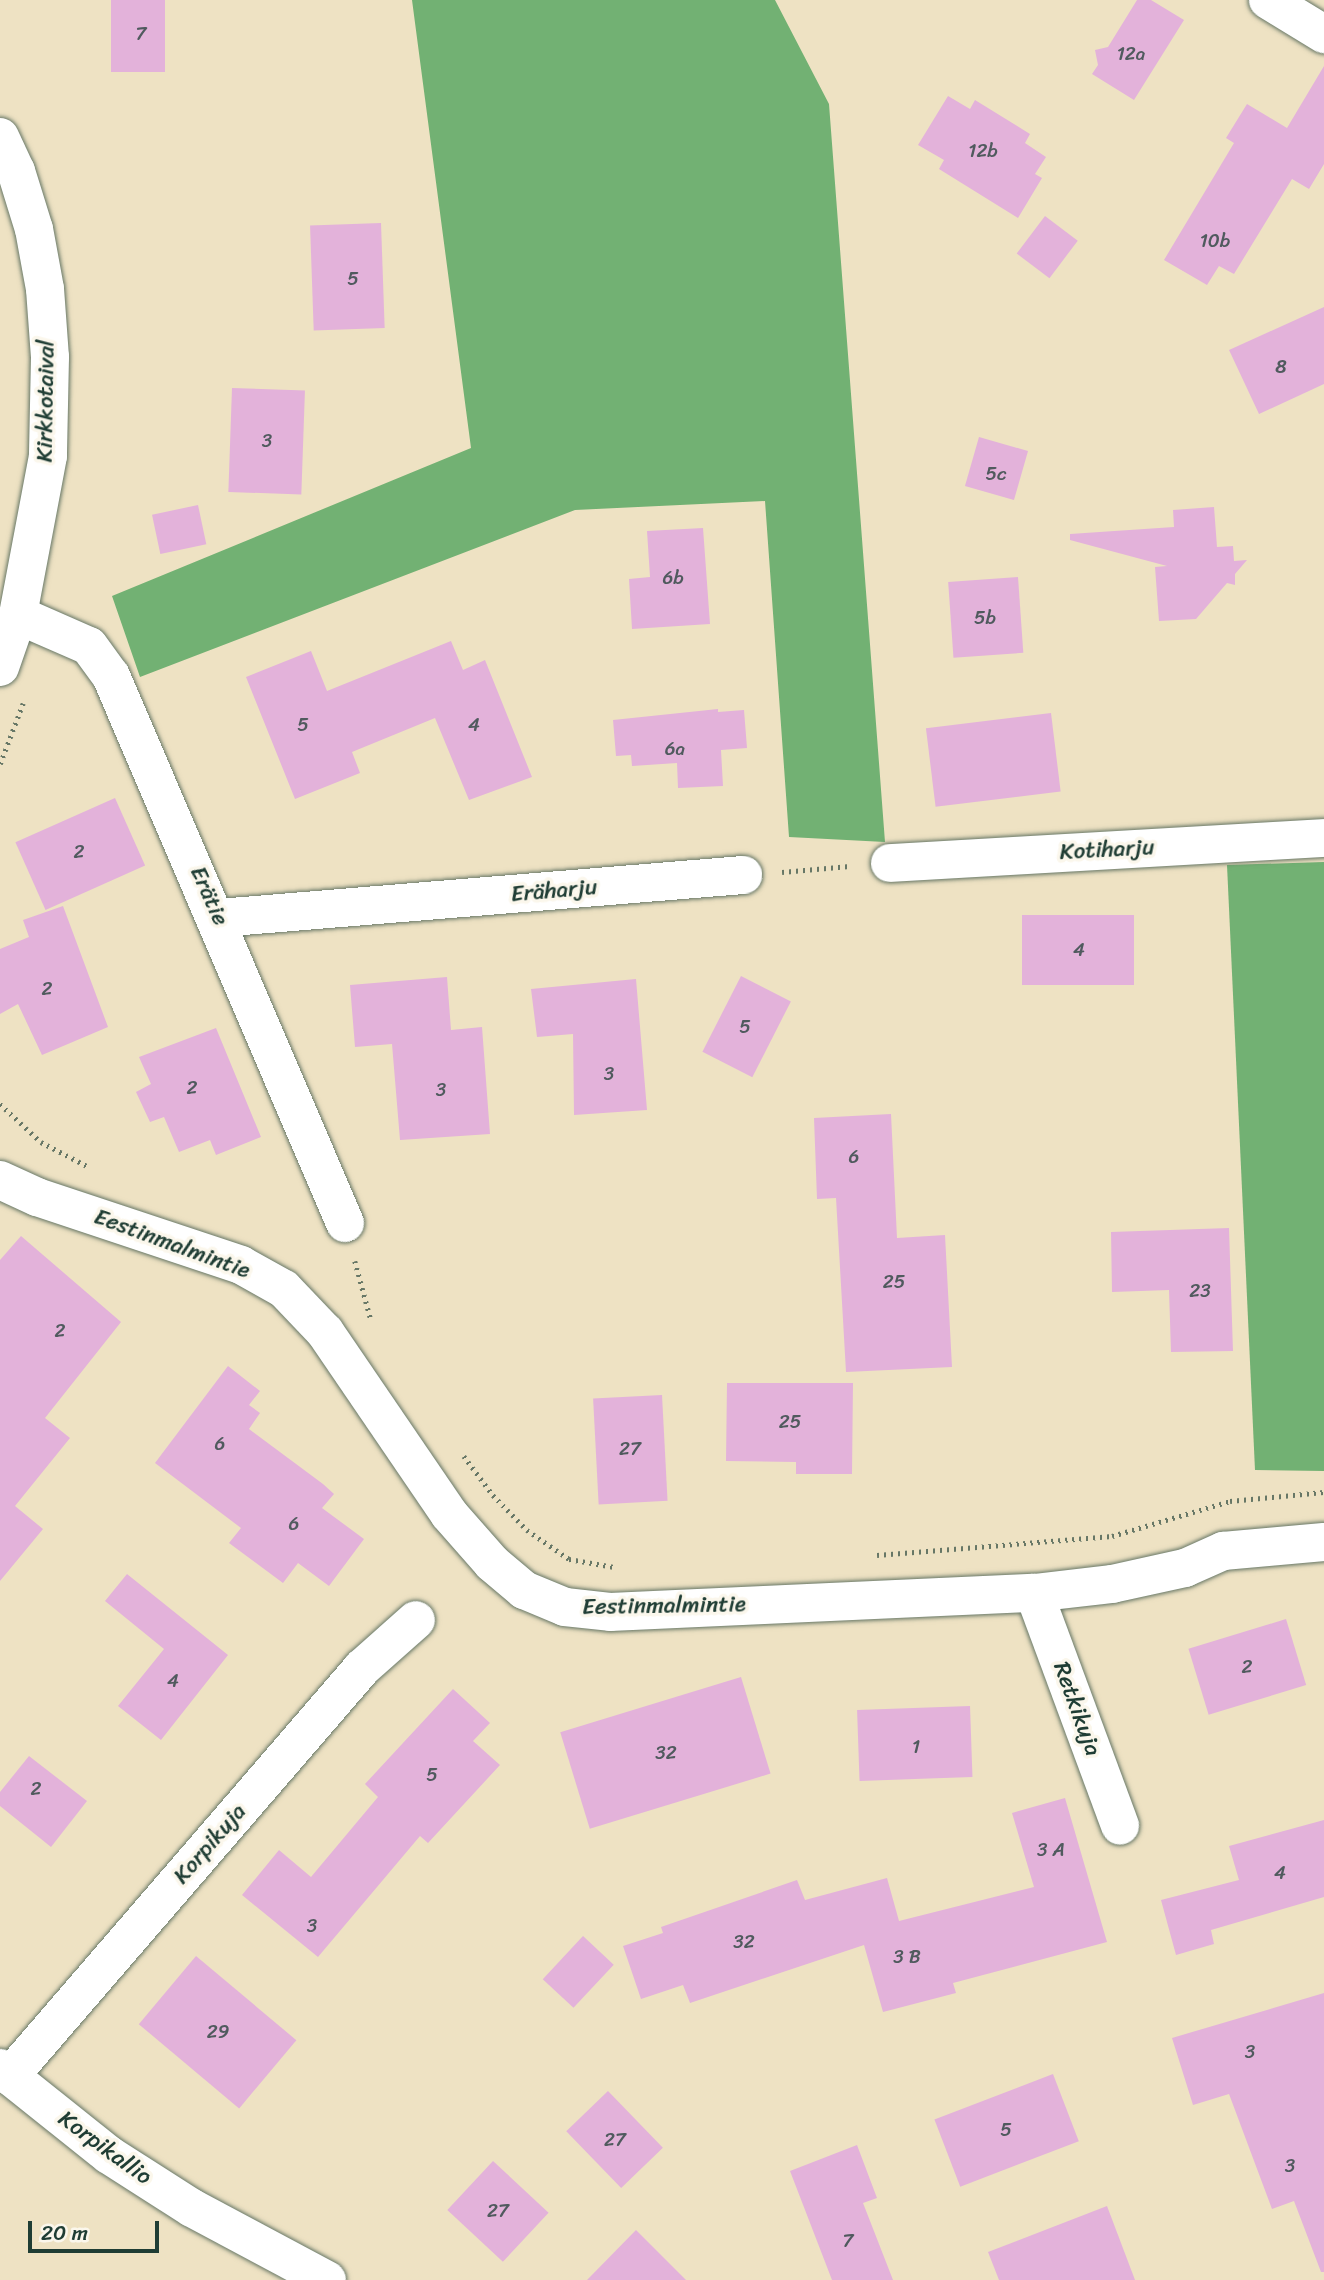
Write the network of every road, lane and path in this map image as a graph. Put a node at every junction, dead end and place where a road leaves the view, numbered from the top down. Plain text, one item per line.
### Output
1 (1268, 0) edge
2 (1324, 34) edge
3 (0, 137) edge
4 (18, 615) junction
5 (0, 667) edge
6 (1324, 838) edge
7 (890, 863) joint
8 (743, 875) joint
9 (219, 918) junction
10 (0, 1104) edge
11 (97, 1170) dead end
12 (0, 1180) edge
13 (345, 1223) joint
14 (361, 1310) dead end
15 (371, 1320) junction
16 (378, 1331) dead end
17 (462, 1453) dead end
18 (1324, 1492) edge
19 (1324, 1542) edge
20 (872, 1555) dead end
21 (628, 1570) dead end
22 (1034, 1593) junction
23 (416, 1620) dead end
24 (1120, 1826) dead end
25 (5, 2072) edge
26 (327, 2280) edge

1 - 2 street
3 - 4 street, Kirkkotaival
4 - 5 street, Kirkkotaival
4 - 9 street, Erätie
6 - 7 street, Kotiharju
7 - 8 path
8 - 9 street, Eräharju
9 - 13 street, Erätie
10 - 11 path
12 - 22 street, Eestinmalmintie
13 - 15 path
14 - 15 path
15 - 16 path
17 - 21 path
18 - 20 path
19 - 22 street, Eestinmalmintie
22 - 24 street, Retkikuja
23 - 25 street, Korpikuja
25 - 26 street, Korpikallio

